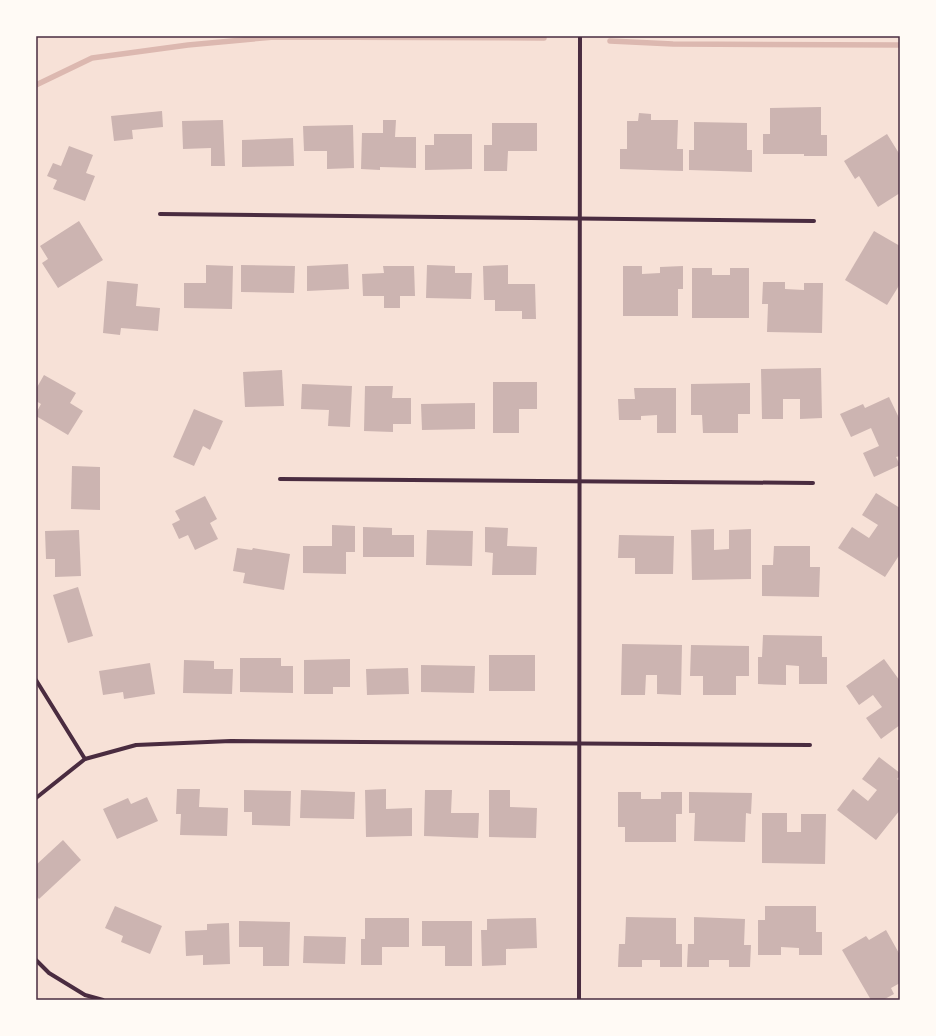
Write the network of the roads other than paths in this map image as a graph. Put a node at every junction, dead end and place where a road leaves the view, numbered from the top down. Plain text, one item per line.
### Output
1 (580, 36) edge
2 (160, 214) dead end
3 (580, 219) junction
4 (814, 221) dead end
5 (280, 479) dead end
6 (580, 481) junction
7 (813, 483) dead end
8 (36, 680) edge
9 (579, 743) junction
10 (810, 745) dead end
11 (85, 759) junction
12 (36, 798) edge
13 (36, 960) edge
14 (103, 1000) edge
15 (579, 1000) edge

1 - 3 street
2 - 3 street
3 - 4 street
3 - 6 street
5 - 6 street
6 - 7 street
6 - 9 street
8 - 11 street
9 - 10 street
9 - 11 street
9 - 15 street
11 - 12 street
13 - 14 street

